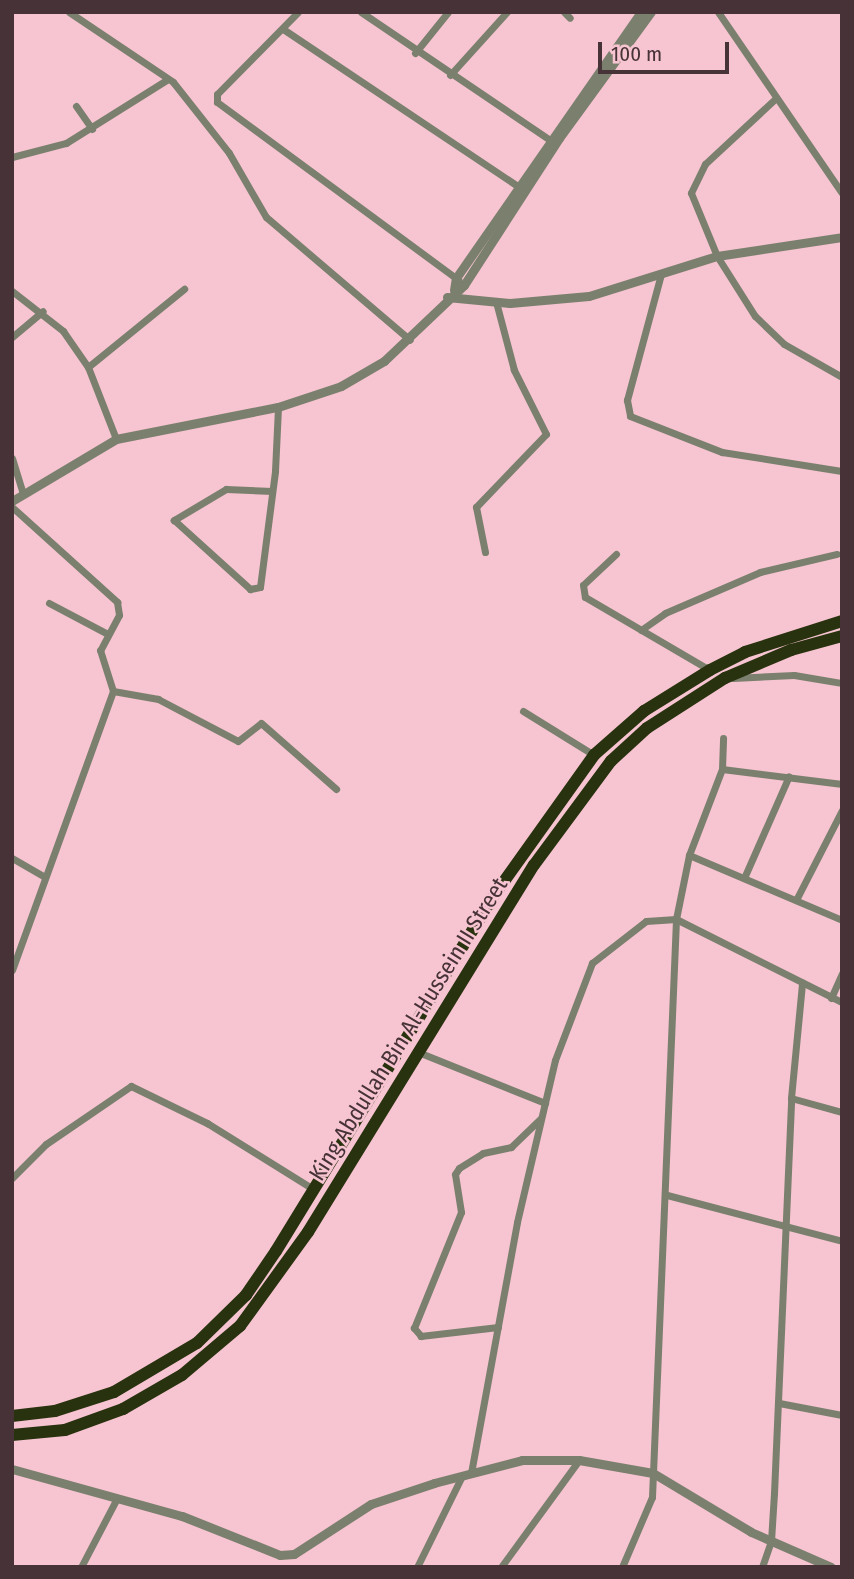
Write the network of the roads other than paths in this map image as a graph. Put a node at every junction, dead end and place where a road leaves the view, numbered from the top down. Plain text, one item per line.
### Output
1 (69, 12) edge
2 (298, 12) edge
3 (361, 12) edge
4 (447, 12) edge
5 (507, 12) edge
6 (641, 12) edge
7 (651, 12) edge
8 (718, 12) edge
9 (283, 29) junction
10 (415, 53) junction
11 (450, 75) junction
12 (168, 79) junction
13 (776, 98) junction
14 (76, 106) dead end
15 (92, 129) junction
16 (550, 140) junction
17 (12, 157) edge
18 (519, 187) junction
19 (842, 193) edge
20 (842, 237) edge
21 (717, 256) junction
22 (661, 274) junction
23 (456, 278) junction
24 (464, 285) junction
25 (184, 289) dead end
26 (12, 290) edge
27 (451, 294) junction
28 (496, 302) junction
29 (43, 311) junction
30 (12, 337) edge
31 (411, 340) junction
32 (88, 367) junction
33 (842, 377) edge
34 (278, 407) junction
35 (116, 439) junction
36 (12, 458) edge
37 (842, 471) edge
38 (272, 491) junction
39 (23, 494) junction
40 (12, 501) edge
41 (12, 507) edge
42 (485, 552) dead end
43 (616, 554) dead end
44 (837, 554) dead end
45 (49, 603) dead end
46 (842, 621) edge
47 (641, 630) junction
48 (106, 633) junction
49 (842, 636) edge
50 (710, 670) junction
51 (725, 678) junction
52 (842, 683) edge
53 (113, 691) junction
54 (523, 711) dead end
55 (723, 738) dead end
56 (594, 755) junction
57 (722, 769) junction
58 (789, 776) junction
59 (842, 784) edge
60 (336, 789) dead end
61 (842, 810) edge
62 (689, 855) junction
63 (12, 858) edge
64 (43, 876) junction
65 (744, 878) junction
66 (796, 900) junction
67 (676, 919) junction
68 (842, 920) edge
69 (450, 969) junction
70 (12, 970) edge
71 (842, 973) edge
72 (463, 978) junction
73 (802, 983) junction
74 (831, 998) junction
75 (430, 1000) junction
76 (842, 1002) edge
77 (444, 1009) junction
78 (417, 1052) junction
79 (791, 1097) junction
80 (545, 1104) junction
81 (842, 1112) edge
82 (543, 1116) junction
83 (13, 1174) edge
84 (313, 1189) junction
85 (667, 1195) junction
86 (788, 1223) junction
87 (842, 1241) edge
88 (498, 1327) junction
89 (779, 1403) junction
90 (842, 1415) edge
91 (12, 1416) edge
92 (12, 1435) edge
93 (579, 1460) junction
94 (12, 1469) edge
95 (467, 1474) junction
96 (653, 1474) junction
97 (117, 1499) junction
98 (771, 1541) junction
99 (81, 1567) edge
100 (417, 1567) edge
101 (501, 1567) edge
102 (622, 1567) edge
103 (762, 1567) edge
104 (831, 1567) edge

1 - 12 street
2 - 9 street
3 - 10 street
4 - 10 street
5 - 11 street
6 - 16 street
7 - 24 street
8 - 13 street
9 - 18 street
9 - 23 street
10 - 11 street
11 - 16 street
12 - 15 street
12 - 31 street
13 - 19 street
13 - 21 street
14 - 15 street
15 - 17 street
16 - 18 street
18 - 23 street
20 - 21 street
21 - 22 street
21 - 33 street
22 - 28 street
22 - 37 street
23 - 24 street
23 - 27 street
24 - 27 street
25 - 32 street
26 - 29 street
27 - 28 street
27 - 31 street
28 - 42 street
29 - 30 street
29 - 32 street
31 - 34 street
32 - 35 street
34 - 35 street
34 - 38 street
35 - 39 street
36 - 39 street
38 - 38 street
39 - 40 street
41 - 48 street
43 - 47 street
44 - 47 street
45 - 48 street
46 - 50 highway, King Abdullah Bin Al-Hussein II Street
47 - 50 street
48 - 53 street
49 - 51 highway, King Abdullah Bin Al-Hussein II Street
50 - 56 highway, King Abdullah Bin Al-Hussein II Street
51 - 52 street
51 - 72 highway, King Abdullah Bin Al-Hussein II Street
53 - 60 street
53 - 64 street
54 - 56 street
55 - 57 street
56 - 69 highway, King Abdullah Bin Al-Hussein II Street
57 - 58 street
57 - 62 street
58 - 59 street
58 - 65 street
61 - 66 street
62 - 65 street
62 - 67 street
63 - 64 street
64 - 70 street
65 - 66 street
66 - 68 street
67 - 73 street
67 - 80 street
67 - 85 street
69 - 72 highway
69 - 75 highway, King Abdullah Bin Al-Hussein II Street
71 - 74 street
72 - 77 highway, King Abdullah Bin Al-Hussein II Street
73 - 74 street
73 - 79 street
74 - 76 street
75 - 77 highway
75 - 84 highway, King Abdullah Bin Al-Hussein II Street
77 - 78 highway, King Abdullah Bin Al-Hussein II Street
78 - 80 street
78 - 92 highway, King Abdullah Bin Al-Hussein II Street
79 - 81 street
79 - 86 street
80 - 82 street
82 - 88 street
82 - 88 street
83 - 84 street
84 - 91 highway, King Abdullah Bin Al-Hussein II Street
85 - 86 street
85 - 96 street
86 - 87 street
86 - 89 street
88 - 95 street
89 - 90 street
89 - 98 street
93 - 95 street
93 - 96 street
93 - 101 street
94 - 97 street
95 - 97 street
95 - 100 street
96 - 98 street
96 - 102 street
97 - 99 street
98 - 103 street
98 - 104 street

